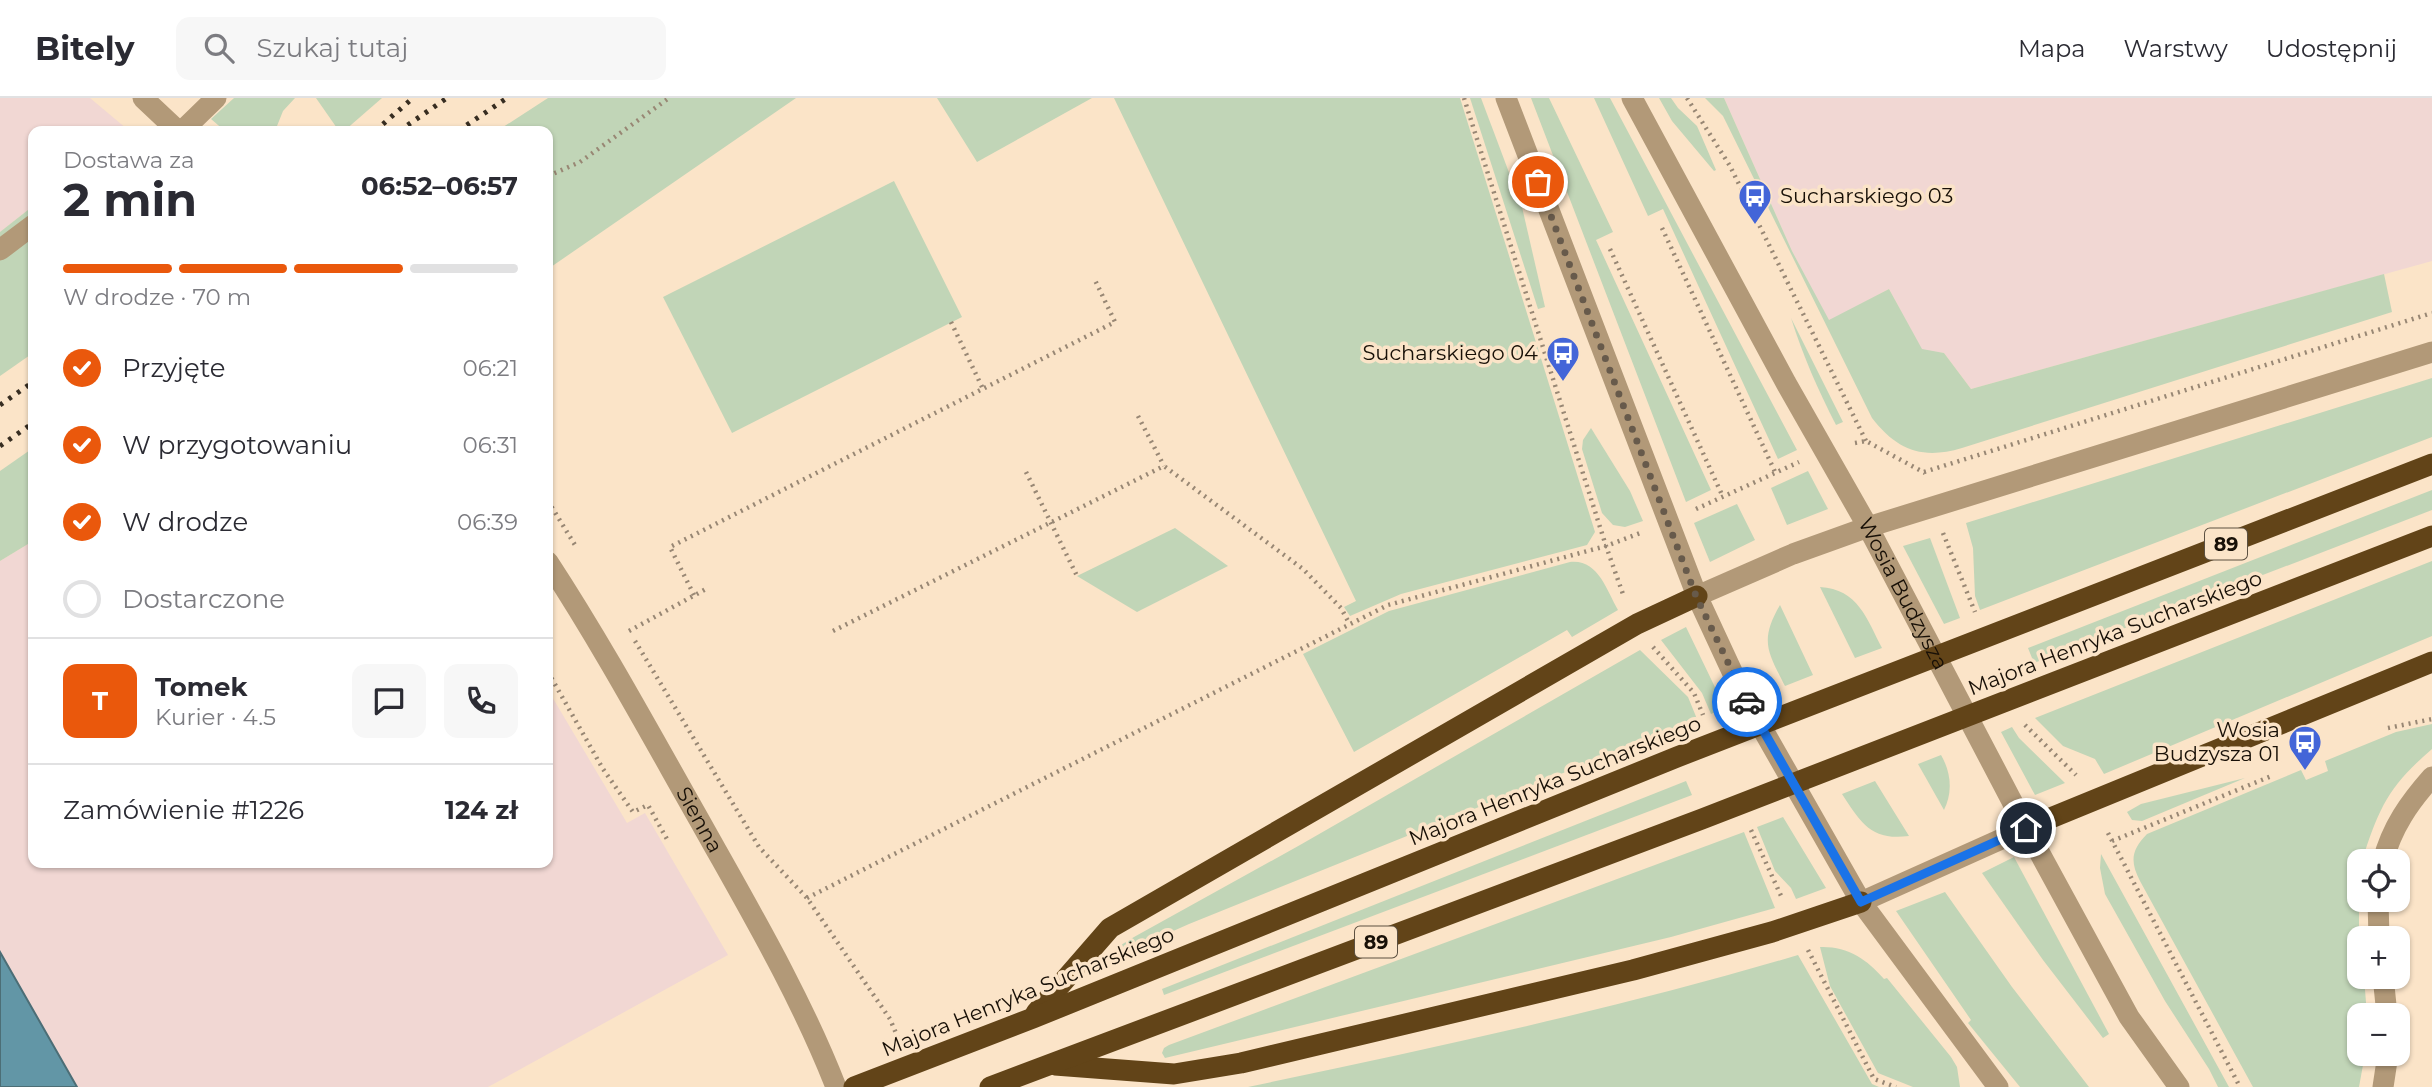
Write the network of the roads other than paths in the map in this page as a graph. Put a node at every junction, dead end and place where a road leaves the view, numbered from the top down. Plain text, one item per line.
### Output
1 (143, 98) edge
2 (216, 98) edge
3 (1506, 98) edge
4 (1632, 98) edge
5 (167, 126) edge
6 (172, 126) edge
7 (28, 229) edge
8 (0, 250) edge
9 (2432, 352) edge
10 (2432, 464) edge
11 (1868, 527) junction
12 (2432, 536) edge
13 (553, 570) edge
14 (1696, 596) junction
15 (2432, 662) edge
16 (2432, 777) edge
17 (2026, 828) junction
18 (2386, 849) edge
19 (1861, 902) junction
20 (1032, 1018) junction
21 (1050, 1065) junction
22 (2386, 1066) edge
23 (836, 1087) edge
24 (854, 1087) edge
25 (990, 1087) edge
26 (1998, 1087) edge
27 (2179, 1087) edge
28 (2383, 1087) edge

1 - 5 street
2 - 6 street
3 - 14 street
4 - 11 street, Wosia Budzysza
7 - 8 street
9 - 11 street
10 - 20 highway, Majora Henryka Sucharskiego / 89
11 - 14 street
11 - 17 street, Wosia Budzysza
12 - 21 highway, Majora Henryka Sucharskiego / 89
13 - 23 street, Sienna
14 - 19 street
14 - 20 highway
15 - 17 highway
16 - 18 street
17 - 19 street
17 - 27 street, Wosia Budzysza
19 - 21 highway
19 - 26 street
20 - 24 highway, Majora Henryka Sucharskiego / 89
21 - 25 highway, Majora Henryka Sucharskiego / 89
22 - 28 street

